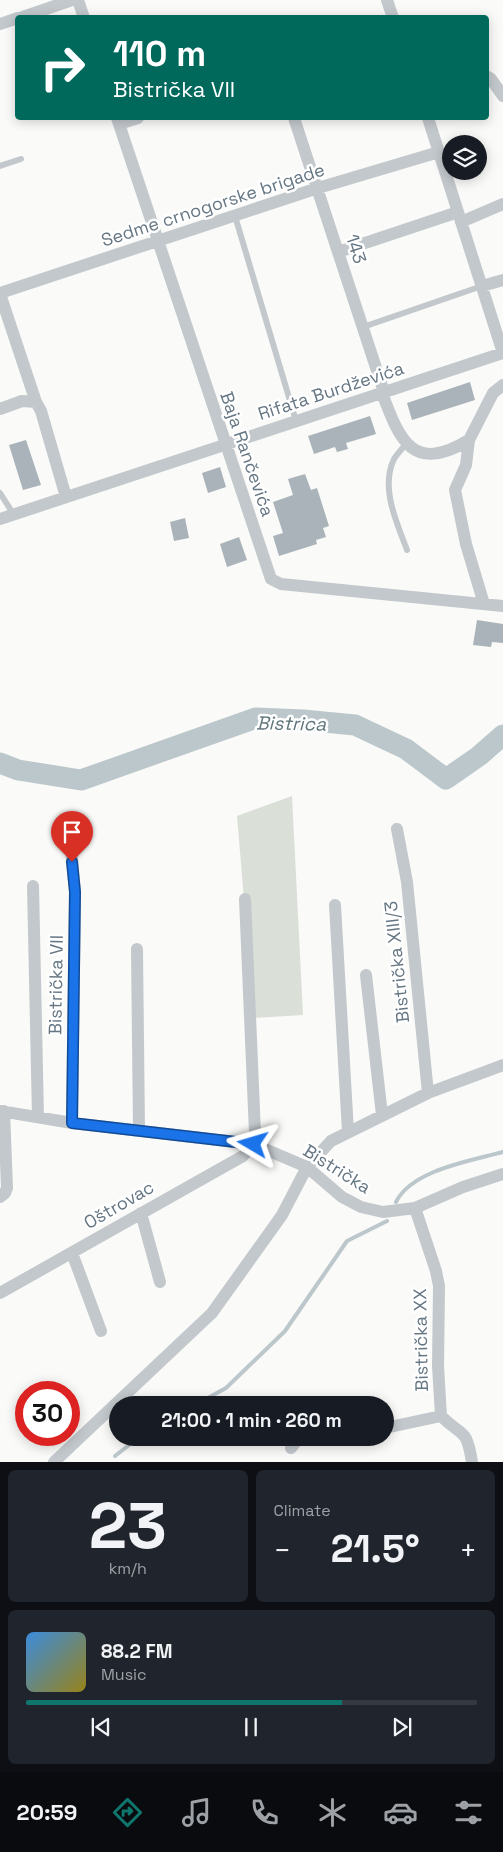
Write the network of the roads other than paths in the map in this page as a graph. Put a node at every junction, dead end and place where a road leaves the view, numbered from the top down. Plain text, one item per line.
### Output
1 (72, 0) edge
2 (78, 0) edge
3 (386, 0) edge
4 (28, 15) edge
5 (83, 15) edge
6 (392, 15) edge
7 (15, 19) edge
8 (0, 24) edge
9 (489, 78) edge
10 (503, 96) edge
11 (295, 120) edge
12 (429, 120) edge
13 (118, 121) edge
14 (439, 152) junction
15 (21, 159) dead end
16 (0, 166) edge
17 (318, 188) junction
18 (503, 204) edge
19 (235, 216) junction
20 (459, 217) junction
21 (158, 241) junction
22 (338, 252) junction
23 (503, 280) edge
24 (482, 286) junction
25 (0, 294) edge
26 (363, 327) junction
27 (503, 353) edge
28 (503, 385) edge
29 (383, 392) junction
30 (36, 402) junction
31 (0, 409) edge
32 (296, 421) junction
33 (469, 440) junction
34 (225, 444) junction
35 (406, 444) junction
36 (0, 493) edge
37 (66, 497) junction
38 (14, 515) junction
39 (0, 519) edge
40 (407, 550) dead end
41 (484, 604) junction
42 (503, 606) edge
43 (397, 829) dead end
44 (71, 847) dead end
45 (33, 886) dead end
46 (245, 899) dead end
47 (335, 905) dead end
48 (137, 949) dead end
49 (366, 974) dead end
50 (503, 1065) edge
51 (428, 1093) junction
52 (2, 1111) edge
53 (382, 1115) junction
54 (38, 1117) junction
55 (72, 1123) junction
56 (139, 1131) junction
57 (348, 1132) junction
58 (253, 1144) junction
59 (307, 1167) junction
60 (503, 1174) edge
61 (0, 1197) edge
62 (415, 1208) junction
63 (141, 1213) junction
64 (72, 1252) junction
65 (160, 1282) dead end
66 (0, 1293) edge
67 (101, 1331) dead end
68 (441, 1416) junction
69 (394, 1426) edge
70 (54, 1462) edge
71 (472, 1462) edge

1 - 4 street
2 - 5 street
3 - 6 street
7 - 8 street
9 - 10 street
11 - 17 street, 143
12 - 14 street
13 - 21 street, Baja Rančevića
14 - 17 street, Sedme crnogorske brigade
14 - 20 street
15 - 16 lane
17 - 19 street, Sedme crnogorske brigade
17 - 22 street, 143
18 - 20 street
19 - 21 street, Sedme crnogorske brigade
19 - 32 lane
20 - 22 street
20 - 24 street
21 - 25 street, Sedme crnogorske brigade
21 - 34 street, Baja Rančevića
22 - 26 street, 143
23 - 24 street
24 - 26 lane
24 - 27 street
25 - 30 street
26 - 29 street, 143
27 - 29 street, Rifata Burdževića
28 - 33 street
29 - 32 street, Rifata Burdževića
29 - 35 street, 143
30 - 31 street
30 - 37 street
32 - 34 street, Rifata Burdževića
33 - 35 street
33 - 41 street
34 - 37 street, Rifata Burdževića
34 - 41 street, Baja Rančevića
35 - 40 lane
36 - 38 lane
37 - 38 street, Rifata Burdževića
38 - 39 street, Rifata Burdževića
41 - 42 street, Baja Rančevića
43 - 51 street, Bistrička XIII/3
44 - 55 street, Bistrička VII
45 - 54 street
46 - 58 street
47 - 57 street
48 - 56 street
49 - 53 street
50 - 51 street
51 - 53 street
52 - 54 street, Bistrička
52 - 61 street
53 - 57 street
54 - 55 street, Bistrička
55 - 56 street, Bistrička
56 - 58 street, Bistrička
57 - 59 street
58 - 59 street, Bistrička
58 - 63 street, Oštrovac
59 - 62 street, Bistrička
59 - 70 street
60 - 62 street, Bistrička
62 - 68 street, Bistrička XX
63 - 64 street, Oštrovac
63 - 65 street
64 - 66 street, Oštrovac
64 - 67 street
68 - 69 street
68 - 71 street, Bistrička XX

